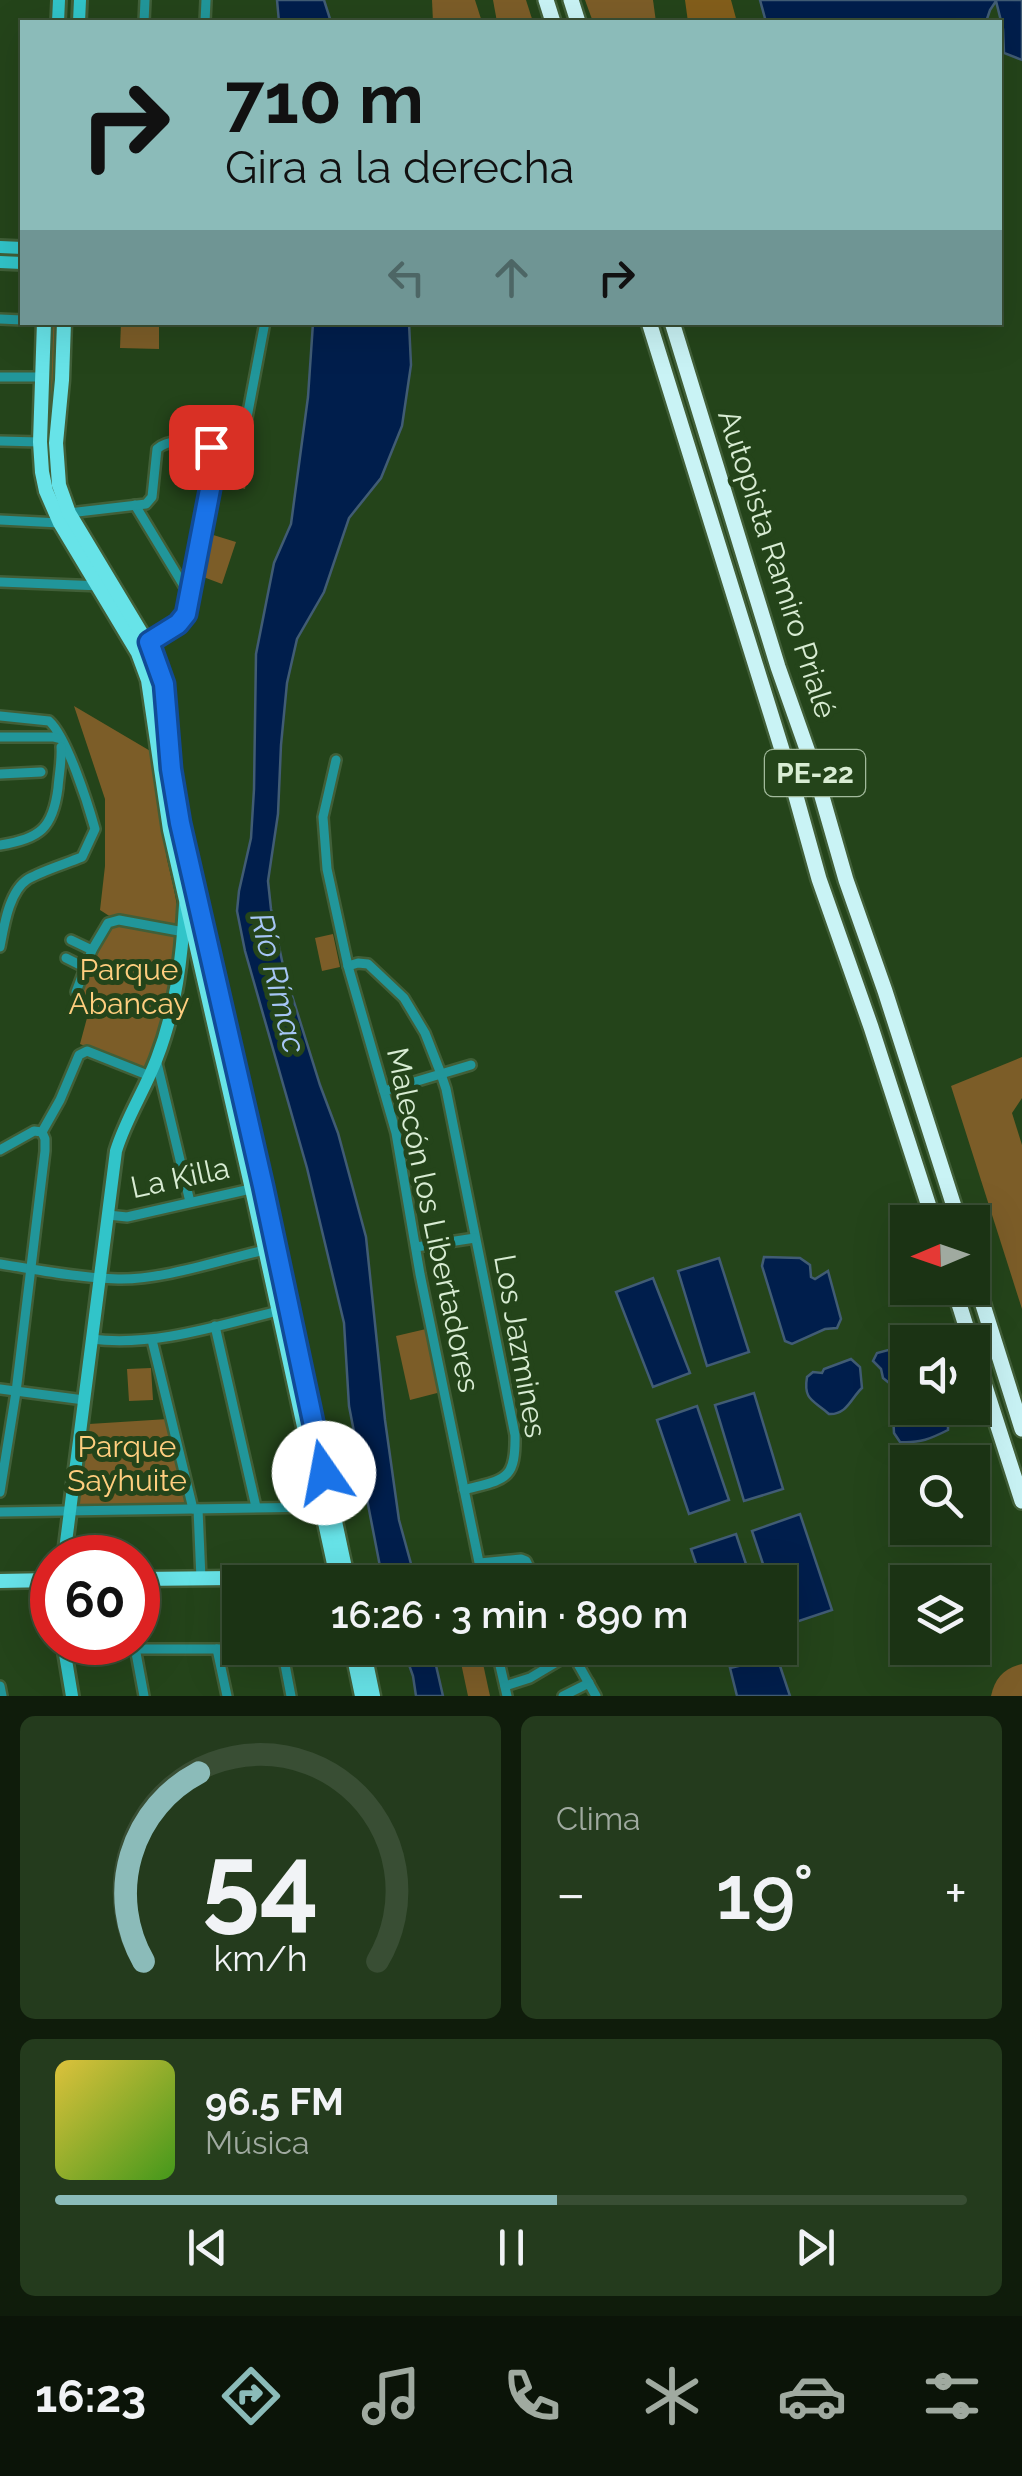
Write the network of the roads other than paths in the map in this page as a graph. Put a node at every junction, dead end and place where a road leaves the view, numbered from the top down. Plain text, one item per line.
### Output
1 (44, 325) edge
2 (64, 325) edge
3 (263, 325) edge
4 (650, 325) edge
5 (673, 325) edge
6 (0, 377) edge
7 (42, 377) junction
8 (245, 428) dead end
9 (0, 440) edge
10 (40, 442) junction
11 (136, 506) junction
12 (65, 518) junction
13 (0, 520) edge
14 (0, 582) edge
15 (107, 586) junction
16 (190, 596) junction
17 (149, 642) junction
18 (0, 716) edge
19 (0, 736) edge
20 (60, 739) junction
21 (336, 760) dead end
22 (40, 772) dead end
23 (0, 774) edge
24 (0, 844) edge
25 (187, 853) junction
26 (186, 896) junction
27 (184, 932) junction
28 (71, 940) dead end
29 (0, 946) edge
30 (92, 950) junction
31 (66, 958) dead end
32 (348, 966) junction
33 (84, 967) junction
34 (76, 992) dead end
35 (156, 1060) junction
36 (470, 1064) dead end
37 (441, 1074) junction
38 (150, 1076) junction
39 (384, 1091) junction
40 (42, 1132) junction
41 (0, 1150) edge
42 (257, 1187) junction
43 (190, 1202) junction
44 (929, 1205) edge
45 (954, 1205) edge
46 (108, 1215) junction
47 (476, 1238) junction
48 (416, 1247) junction
49 (265, 1250) junction
50 (0, 1264) edge
51 (32, 1269) junction
52 (100, 1278) junction
53 (983, 1305) edge
54 (278, 1312) junction
55 (216, 1326) junction
56 (92, 1340) junction
57 (152, 1340) junction
58 (0, 1390) edge
59 (16, 1392) junction
60 (84, 1400) junction
61 (990, 1401) edge
62 (1022, 1428) edge
63 (464, 1490) junction
64 (0, 1492) edge
65 (1022, 1502) edge
66 (256, 1507) junction
67 (326, 1507) junction
68 (196, 1509) junction
69 (0, 1512) edge
70 (70, 1512) junction
71 (67, 1535) edge
72 (480, 1563) joint
73 (339, 1565) edge
74 (528, 1565) edge
75 (160, 1579) edge
76 (202, 1579) junction
77 (222, 1579) edge
78 (30, 1580) edge
79 (0, 1581) edge
80 (160, 1647) edge
81 (218, 1649) junction
82 (222, 1649) edge
83 (66, 1665) edge
84 (138, 1665) edge
85 (285, 1665) edge
86 (356, 1665) edge
87 (367, 1665) edge
88 (500, 1665) edge
89 (549, 1665) edge
90 (578, 1665) edge
91 (588, 1683) junction
92 (0, 1686) edge
93 (506, 1691) edge
94 (2, 1696) edge
95 (72, 1696) edge
96 (144, 1696) edge
97 (228, 1696) edge
98 (292, 1696) edge
99 (362, 1696) edge
100 (373, 1696) edge
101 (563, 1696) edge
102 (596, 1696) edge

1 - 7 main road
2 - 12 main road
3 - 8 street
4 - 44 highway, Autopista Ramiro Prialé / PE-22
5 - 45 highway, Autopista Ramiro Prialé / PE-22
6 - 7 street
7 - 10 main road
9 - 10 street
10 - 12 main road
11 - 12 street
11 - 16 street
11 - 16 street
12 - 13 street
12 - 15 main road
14 - 15 street
15 - 17 main road
15 - 26 main road
16 - 17 street
17 - 25 main road
18 - 20 street
19 - 20 street
20 - 24 street
20 - 29 street
21 - 32 street, Malecón los Libertadores
22 - 23 street
25 - 26 street
25 - 42 main road
26 - 27 street
26 - 42 main road
27 - 30 street
27 - 35 street
28 - 30 street
30 - 33 street
31 - 33 street
32 - 37 street
32 - 39 street, Malecón los Libertadores
33 - 34 street
35 - 38 street
35 - 43 street
36 - 37 street
37 - 39 street
37 - 47 street
38 - 40 street
38 - 46 street
39 - 48 street, Malecón los Libertadores
40 - 41 street
40 - 51 street
42 - 43 street, La Killa
42 - 49 main road
42 - 67 main road
43 - 46 street, La Killa
46 - 52 street
47 - 48 street
47 - 63 street, Los Jazmines
48 - 63 street, Malecón los Libertadores
49 - 52 street
49 - 54 main road
50 - 51 street
51 - 52 street
51 - 59 street
52 - 56 street
53 - 62 highway
54 - 55 street
54 - 67 main road
55 - 57 street
55 - 66 street
56 - 57 street
56 - 60 street
57 - 68 street
58 - 59 street
59 - 60 street
59 - 64 street
60 - 70 street
61 - 65 highway
63 - 72 street, Malecón los Libertadores
66 - 67 street
66 - 68 street
67 - 73 main road
68 - 70 street
68 - 76 street
69 - 70 street
70 - 71 street
72 - 74 street
75 - 76 main road
76 - 77 main road
78 - 79 main road
80 - 81 street
81 - 82 street
81 - 97 street
83 - 95 street
84 - 96 street
85 - 98 street
86 - 99 main road
87 - 100 main road
88 - 93 street
89 - 93 street
90 - 91 street
91 - 101 street
91 - 102 street
92 - 94 street

